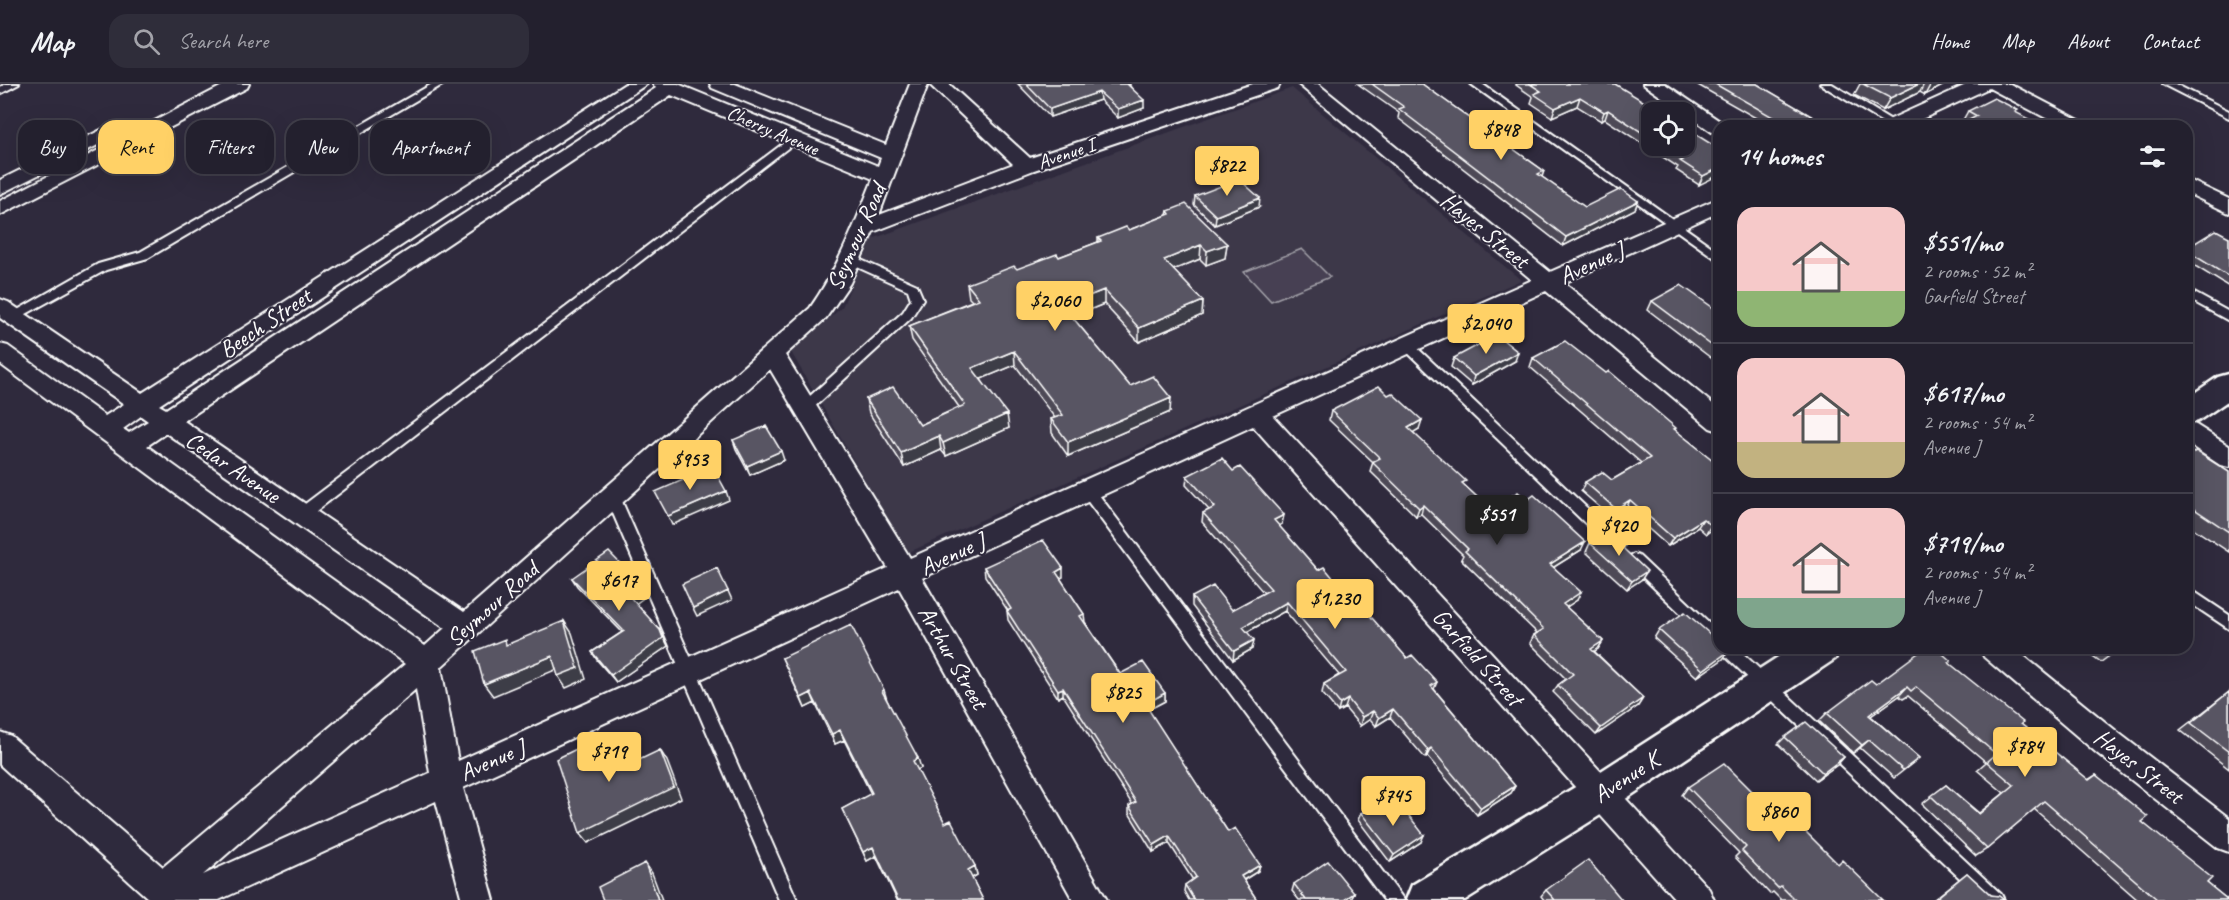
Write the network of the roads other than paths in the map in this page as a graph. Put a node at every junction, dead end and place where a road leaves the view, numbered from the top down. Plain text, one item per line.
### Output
1 (14, 84) edge
2 (205, 84) edge
3 (240, 84) edge
4 (439, 84) edge
5 (638, 84) edge
6 (719, 84) edge
7 (919, 84) edge
8 (938, 84) edge
9 (1271, 84) edge
10 (1307, 84) edge
11 (1476, 84) edge
12 (1652, 84) edge
13 (1825, 84) edge
14 (1983, 84) edge
15 (1996, 84) edge
16 (2167, 84) edge
17 (666, 86) edge
18 (0, 91) edge
19 (171, 101) junction
20 (189, 111) junction
21 (2229, 115) edge
22 (1884, 120) edge
23 (1907, 120) edge
24 (2065, 120) edge
25 (1713, 124) edge
26 (793, 139) junction
27 (888, 165) junction
28 (1027, 166) junction
29 (2193, 187) edge
30 (0, 188) edge
31 (1713, 207) edge
32 (2229, 207) edge
33 (0, 209) edge
34 (1674, 225) junction
35 (864, 228) junction
36 (408, 232) junction
37 (432, 244) junction
38 (1713, 253) edge
39 (850, 259) junction
40 (1549, 282) junction
41 (2193, 296) edge
42 (6, 311) edge
43 (2229, 317) edge
44 (1408, 346) junction
45 (0, 352) edge
46 (773, 355) junction
47 (2229, 385) edge
48 (141, 404) junction
49 (804, 408) junction
50 (2193, 408) edge
51 (1257, 414) junction
52 (1713, 417) edge
53 (166, 421) junction
54 (105, 428) junction
55 (2193, 434) edge
56 (128, 446) junction
57 (2229, 458) edge
58 (1088, 491) junction
59 (613, 496) junction
60 (302, 514) junction
61 (906, 575) junction
62 (2193, 597) edge
63 (2229, 624) edge
64 (465, 627) junction
65 (1713, 635) edge
66 (1733, 654) edge
67 (1813, 654) edge
68 (2001, 654) edge
69 (426, 663) junction
70 (689, 672) junction
71 (1766, 685) junction
72 (0, 746) edge
73 (446, 781) junction
74 (1601, 793) junction
75 (2229, 837) edge
76 (174, 896) edge
77 (478, 900) edge
78 (788, 900) edge
79 (1091, 900) edge
80 (1395, 900) edge
81 (1427, 900) edge
82 (1698, 900) edge
83 (1995, 900) edge

1 - 18 lane
2 - 19 street
3 - 20 street
4 - 42 lane
5 - 36 street, Beech Street
6 - 27 street, Cherry Avenue
7 - 27 street, Seymour Road
8 - 28 street
9 - 28 street, Avenue I
10 - 40 street, Hayes Street
11 - 34 lane
12 - 25 street
13 - 22 lane
14 - 23 street
15 - 24 street
16 - 21 lane
17 - 26 street, Cherry Avenue
17 - 37 street, Beech Street
19 - 20 street
19 - 30 street
20 - 33 street
26 - 27 street, Cherry Avenue
26 - 60 lane
27 - 35 street, Seymour Road
28 - 35 street, Avenue I
29 - 32 street
31 - 34 street, Avenue J
34 - 38 lane
34 - 40 street, Avenue J
35 - 39 street, Seymour Road
36 - 37 street
36 - 48 street, Beech Street
37 - 53 street, Beech Street
39 - 46 street, Seymour Road
39 - 49 lane
40 - 44 street, Avenue J
40 - 52 street, Hayes Street
41 - 43 lane
42 - 48 street, Cedar Avenue
44 - 51 street, Avenue J
44 - 65 lane
45 - 54 street, Cedar Avenue
46 - 49 street, Arthur Street
46 - 59 street, Seymour Road
47 - 50 street
48 - 53 street, Cedar Avenue
48 - 54 street, Beech Street
49 - 61 street, Arthur Street
51 - 58 street, Avenue J
51 - 74 street, Garfield Street
53 - 56 street, Beech Street
53 - 60 street, Cedar Avenue
54 - 56 street, Cedar Avenue
55 - 57 street
56 - 69 street, Cedar Avenue
58 - 61 street, Avenue J
58 - 80 lane
59 - 64 street, Seymour Road
59 - 70 lane
60 - 64 street, Cedar Avenue
61 - 70 street, Avenue J
61 - 79 street, Arthur Street
62 - 63 lane
64 - 69 street, Seymour Road
66 - 71 lane
67 - 71 street, Avenue K
68 - 75 street, Hayes Street
69 - 73 street
69 - 76 street, Seymour Road
70 - 73 street, Avenue J
70 - 78 lane
71 - 74 street, Avenue K
71 - 83 lane
72 - 76 street
73 - 76 street, Avenue J
73 - 77 street
74 - 81 street, Avenue K
74 - 82 street, Garfield Street

